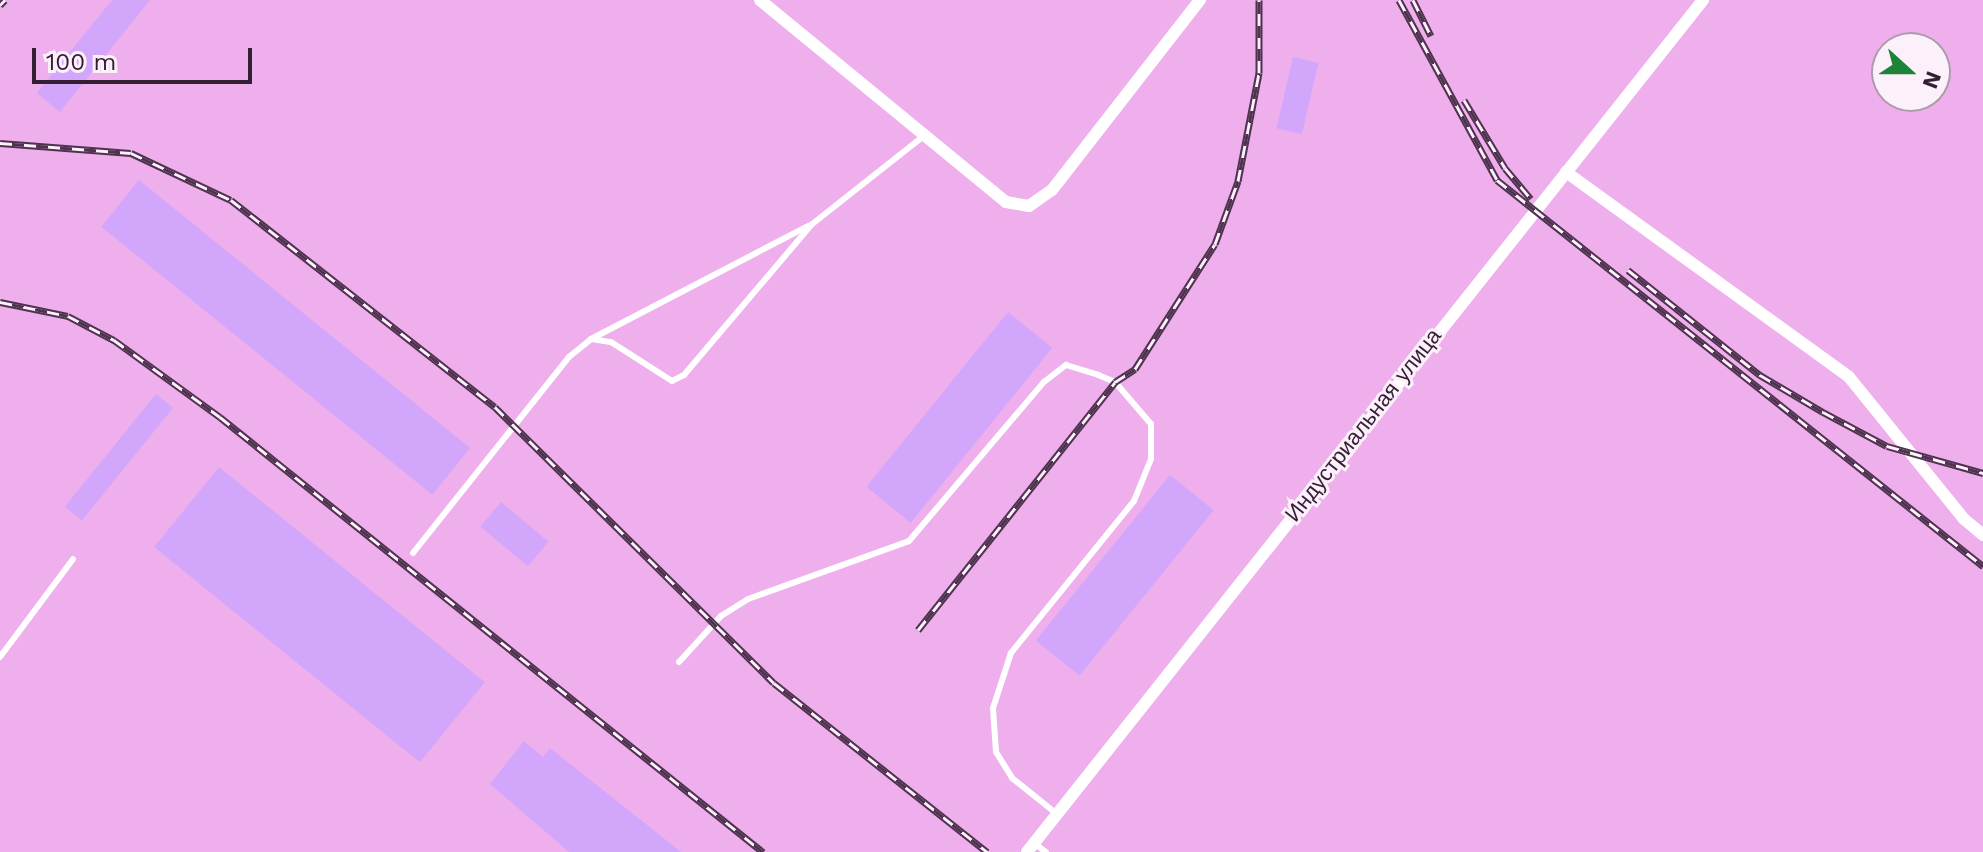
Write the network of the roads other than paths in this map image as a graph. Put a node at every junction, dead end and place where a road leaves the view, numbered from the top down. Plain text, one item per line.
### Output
1 (760, 0) edge
2 (1200, 0) edge
3 (1703, 0) edge
4 (925, 135) junction
5 (1566, 172) junction
6 (811, 225) junction
7 (591, 339) junction
8 (1983, 535) edge
9 (413, 553) dead end
10 (73, 559) dead end
11 (0, 657) edge
12 (679, 662) dead end
13 (1057, 814) junction
14 (1030, 847) edge
15 (1046, 852) edge

1 - 4 street
2 - 4 street
3 - 5 street, Индустриальная улица
4 - 6 lane
5 - 8 street
5 - 13 street, Индустриальная улица
6 - 7 lane
6 - 7 lane
7 - 9 lane
10 - 11 lane
12 - 13 lane
13 - 14 street, Индустриальная улица
14 - 15 lane

